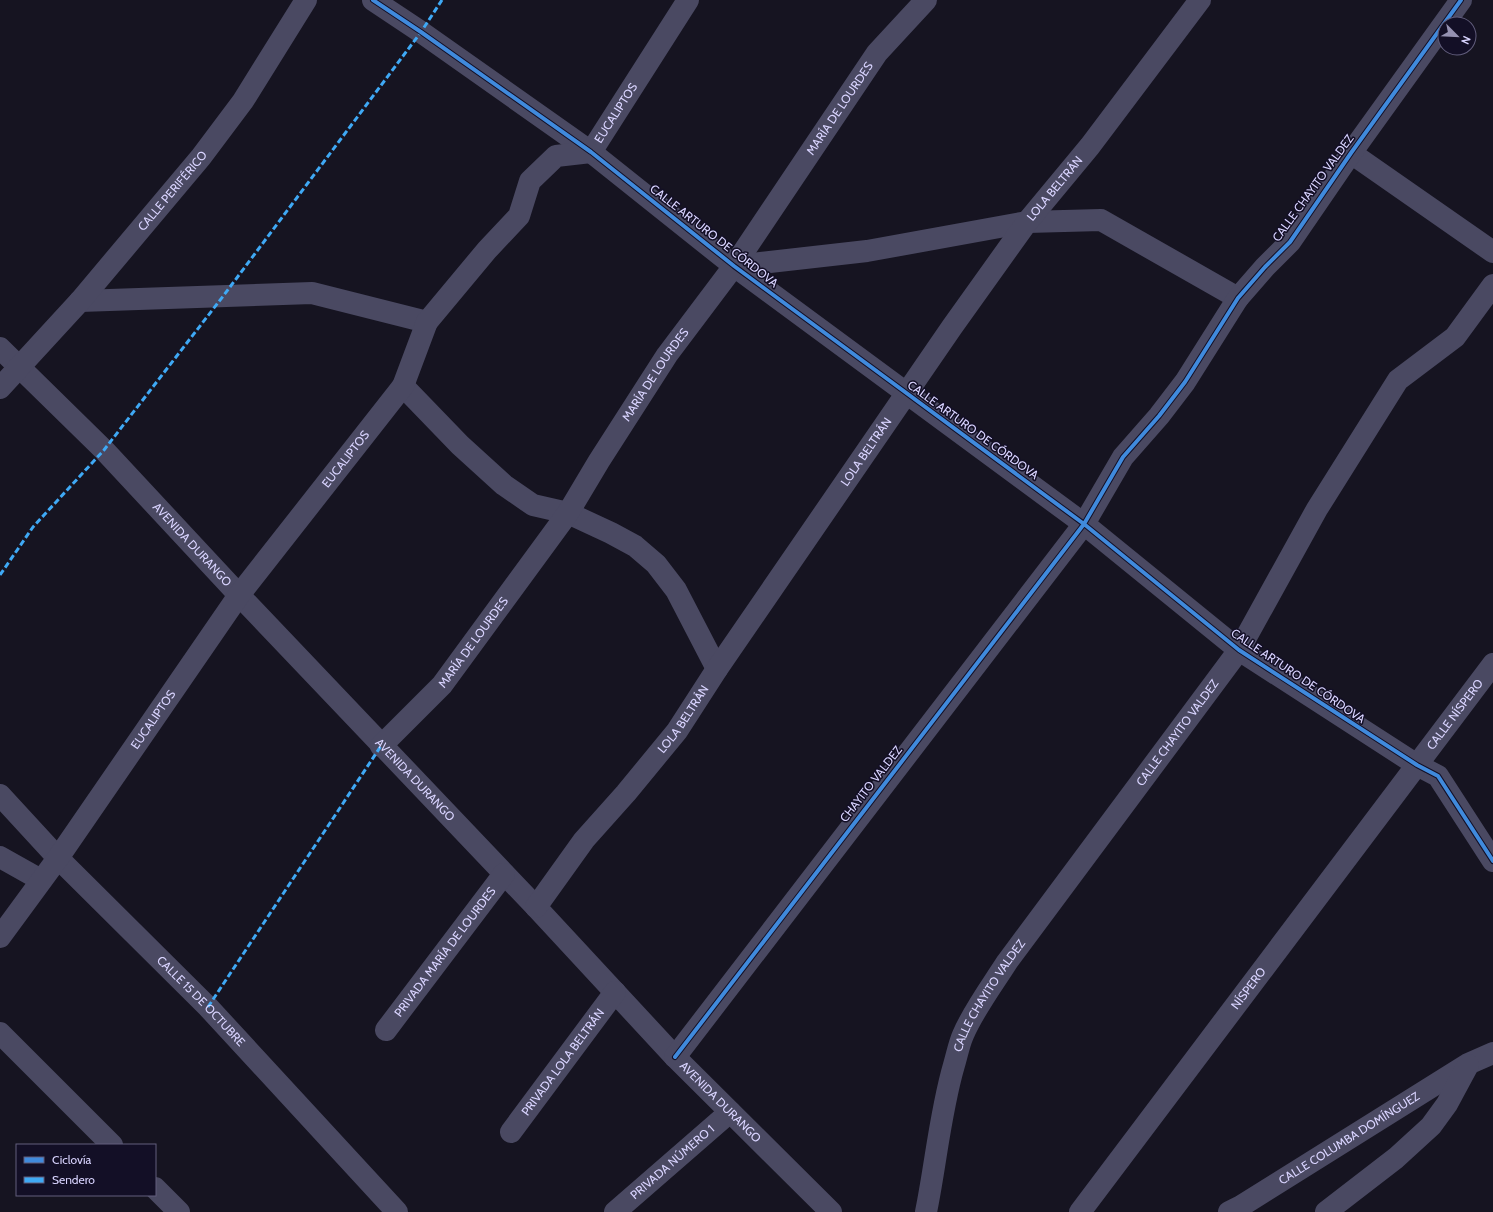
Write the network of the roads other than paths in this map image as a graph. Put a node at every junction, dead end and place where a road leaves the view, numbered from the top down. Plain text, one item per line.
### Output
1 (306, 0) edge
2 (373, 0) edge
3 (688, 0) edge
4 (926, 0) edge
5 (1200, 0) edge
6 (1461, 0) edge
7 (591, 152) junction
8 (1351, 153) junction
9 (1027, 222) junction
10 (1493, 252) edge
11 (734, 266) junction
12 (1493, 286) edge
13 (1238, 298) junction
14 (80, 301) junction
15 (427, 322) junction
16 (0, 348) edge
17 (10, 362) edge
18 (403, 386) junction
19 (0, 388) edge
20 (906, 394) junction
21 (568, 513) junction
22 (1084, 524) junction
23 (239, 595) junction
24 (1239, 650) junction
25 (1493, 664) edge
26 (717, 669) junction
27 (381, 746) junction
28 (1417, 765) junction
29 (0, 796) edge
30 (0, 857) edge
31 (58, 858) junction
32 (1493, 861) edge
33 (504, 874) junction
34 (41, 880) junction
35 (536, 907) junction
36 (0, 937) edge
37 (615, 992) junction
38 (386, 1030) dead end
39 (0, 1033) edge
40 (1493, 1053) edge
41 (675, 1057) junction
42 (1468, 1064) junction
43 (730, 1112) junction
44 (511, 1132) dead end
45 (111, 1144) edge
46 (156, 1189) edge
47 (179, 1212) edge
48 (397, 1212) edge
49 (615, 1212) edge
50 (831, 1212) edge
51 (926, 1212) edge
52 (1080, 1212) edge
53 (1229, 1212) edge
54 (1326, 1212) edge

1 - 14 street, CALLE PERIFÉRICO
2 - 7 street, CALLE ARTURO DE CÓRDOVA
3 - 7 street, EUCALIPTOS
4 - 11 street, MARÍA DE LOURDES
5 - 9 street, LOLA BELTRÁN
6 - 8 street, CALLE CHAYITO VALDEZ
7 - 11 street, CALLE ARTURO DE CÓRDOVA
7 - 15 street, EUCALIPTOS
8 - 10 street
8 - 13 street, CALLE CHAYITO VALDEZ
9 - 11 street
9 - 13 street
9 - 20 street, LOLA BELTRÁN
11 - 20 street, CALLE ARTURO DE CÓRDOVA
11 - 21 street, MARÍA DE LOURDES
12 - 24 street, CALLE CHAYITO VALDEZ
13 - 22 street, CALLE CHAYITO VALDEZ
14 - 15 street
14 - 17 street, CALLE PERIFÉRICO
15 - 18 street, EUCALIPTOS
16 - 17 street, AVENIDA DURANGO
17 - 19 street, CALLE PERIFÉRICO
17 - 23 street, AVENIDA DURANGO
18 - 21 street
18 - 23 street, EUCALIPTOS
20 - 22 street, CALLE ARTURO DE CÓRDOVA
20 - 26 street, LOLA BELTRÁN
21 - 26 street
21 - 27 street, MARÍA DE LOURDES
22 - 24 street, CALLE ARTURO DE CÓRDOVA
22 - 41 street, CHAYITO VALDEZ
23 - 27 street, AVENIDA DURANGO
23 - 31 street, EUCALIPTOS
24 - 28 street, CALLE ARTURO DE CÓRDOVA
24 - 51 street, CALLE CHAYITO VALDEZ
25 - 28 street, CALLE NÍSPERO
26 - 35 street, LOLA BELTRÁN
27 - 33 street, AVENIDA DURANGO
28 - 32 street, CALLE ARTURO DE CÓRDOVA
28 - 52 street, NÍSPERO
29 - 31 street, CALLE 15 DE OCTUBRE
30 - 34 street
31 - 34 street, EUCALIPTOS
31 - 48 street, CALLE 15 DE OCTUBRE
33 - 35 street, AVENIDA DURANGO
33 - 38 street, PRIVADA MARÍA DE LOURDES
34 - 36 street, EUCALIPTOS
35 - 37 street, AVENIDA DURANGO
37 - 41 street, AVENIDA DURANGO
37 - 44 street, PRIVADA LOLA BELTRÁN
39 - 45 street
40 - 42 street, CALLE COLUMBA DOMÍNGUEZ
41 - 43 street, AVENIDA DURANGO
42 - 53 street, CALLE COLUMBA DOMÍNGUEZ
42 - 54 street
43 - 49 street, PRIVADA NÚMERO 1
43 - 50 street, AVENIDA DURANGO
46 - 47 street

